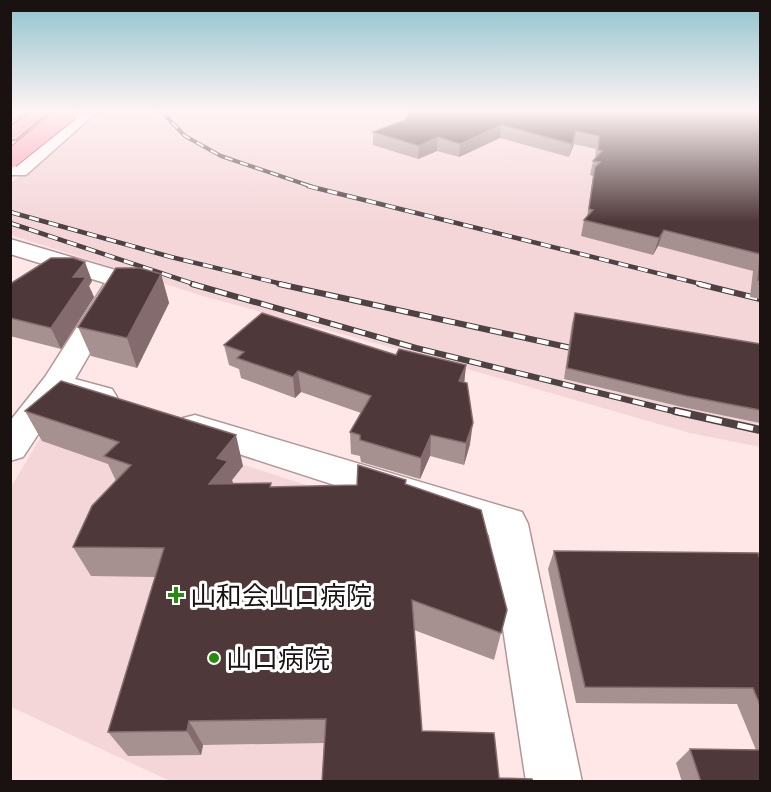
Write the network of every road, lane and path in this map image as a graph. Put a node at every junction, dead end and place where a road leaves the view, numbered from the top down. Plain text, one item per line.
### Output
1 (32, 148) edge
2 (44, 148) edge
3 (15, 165) edge
4 (10, 246) edge
5 (56, 384) junction
6 (10, 448) edge
7 (554, 782) edge

1 - 3 main road, bridge
2 - 3 street
4 - 5 street
5 - 6 street
5 - 7 street

